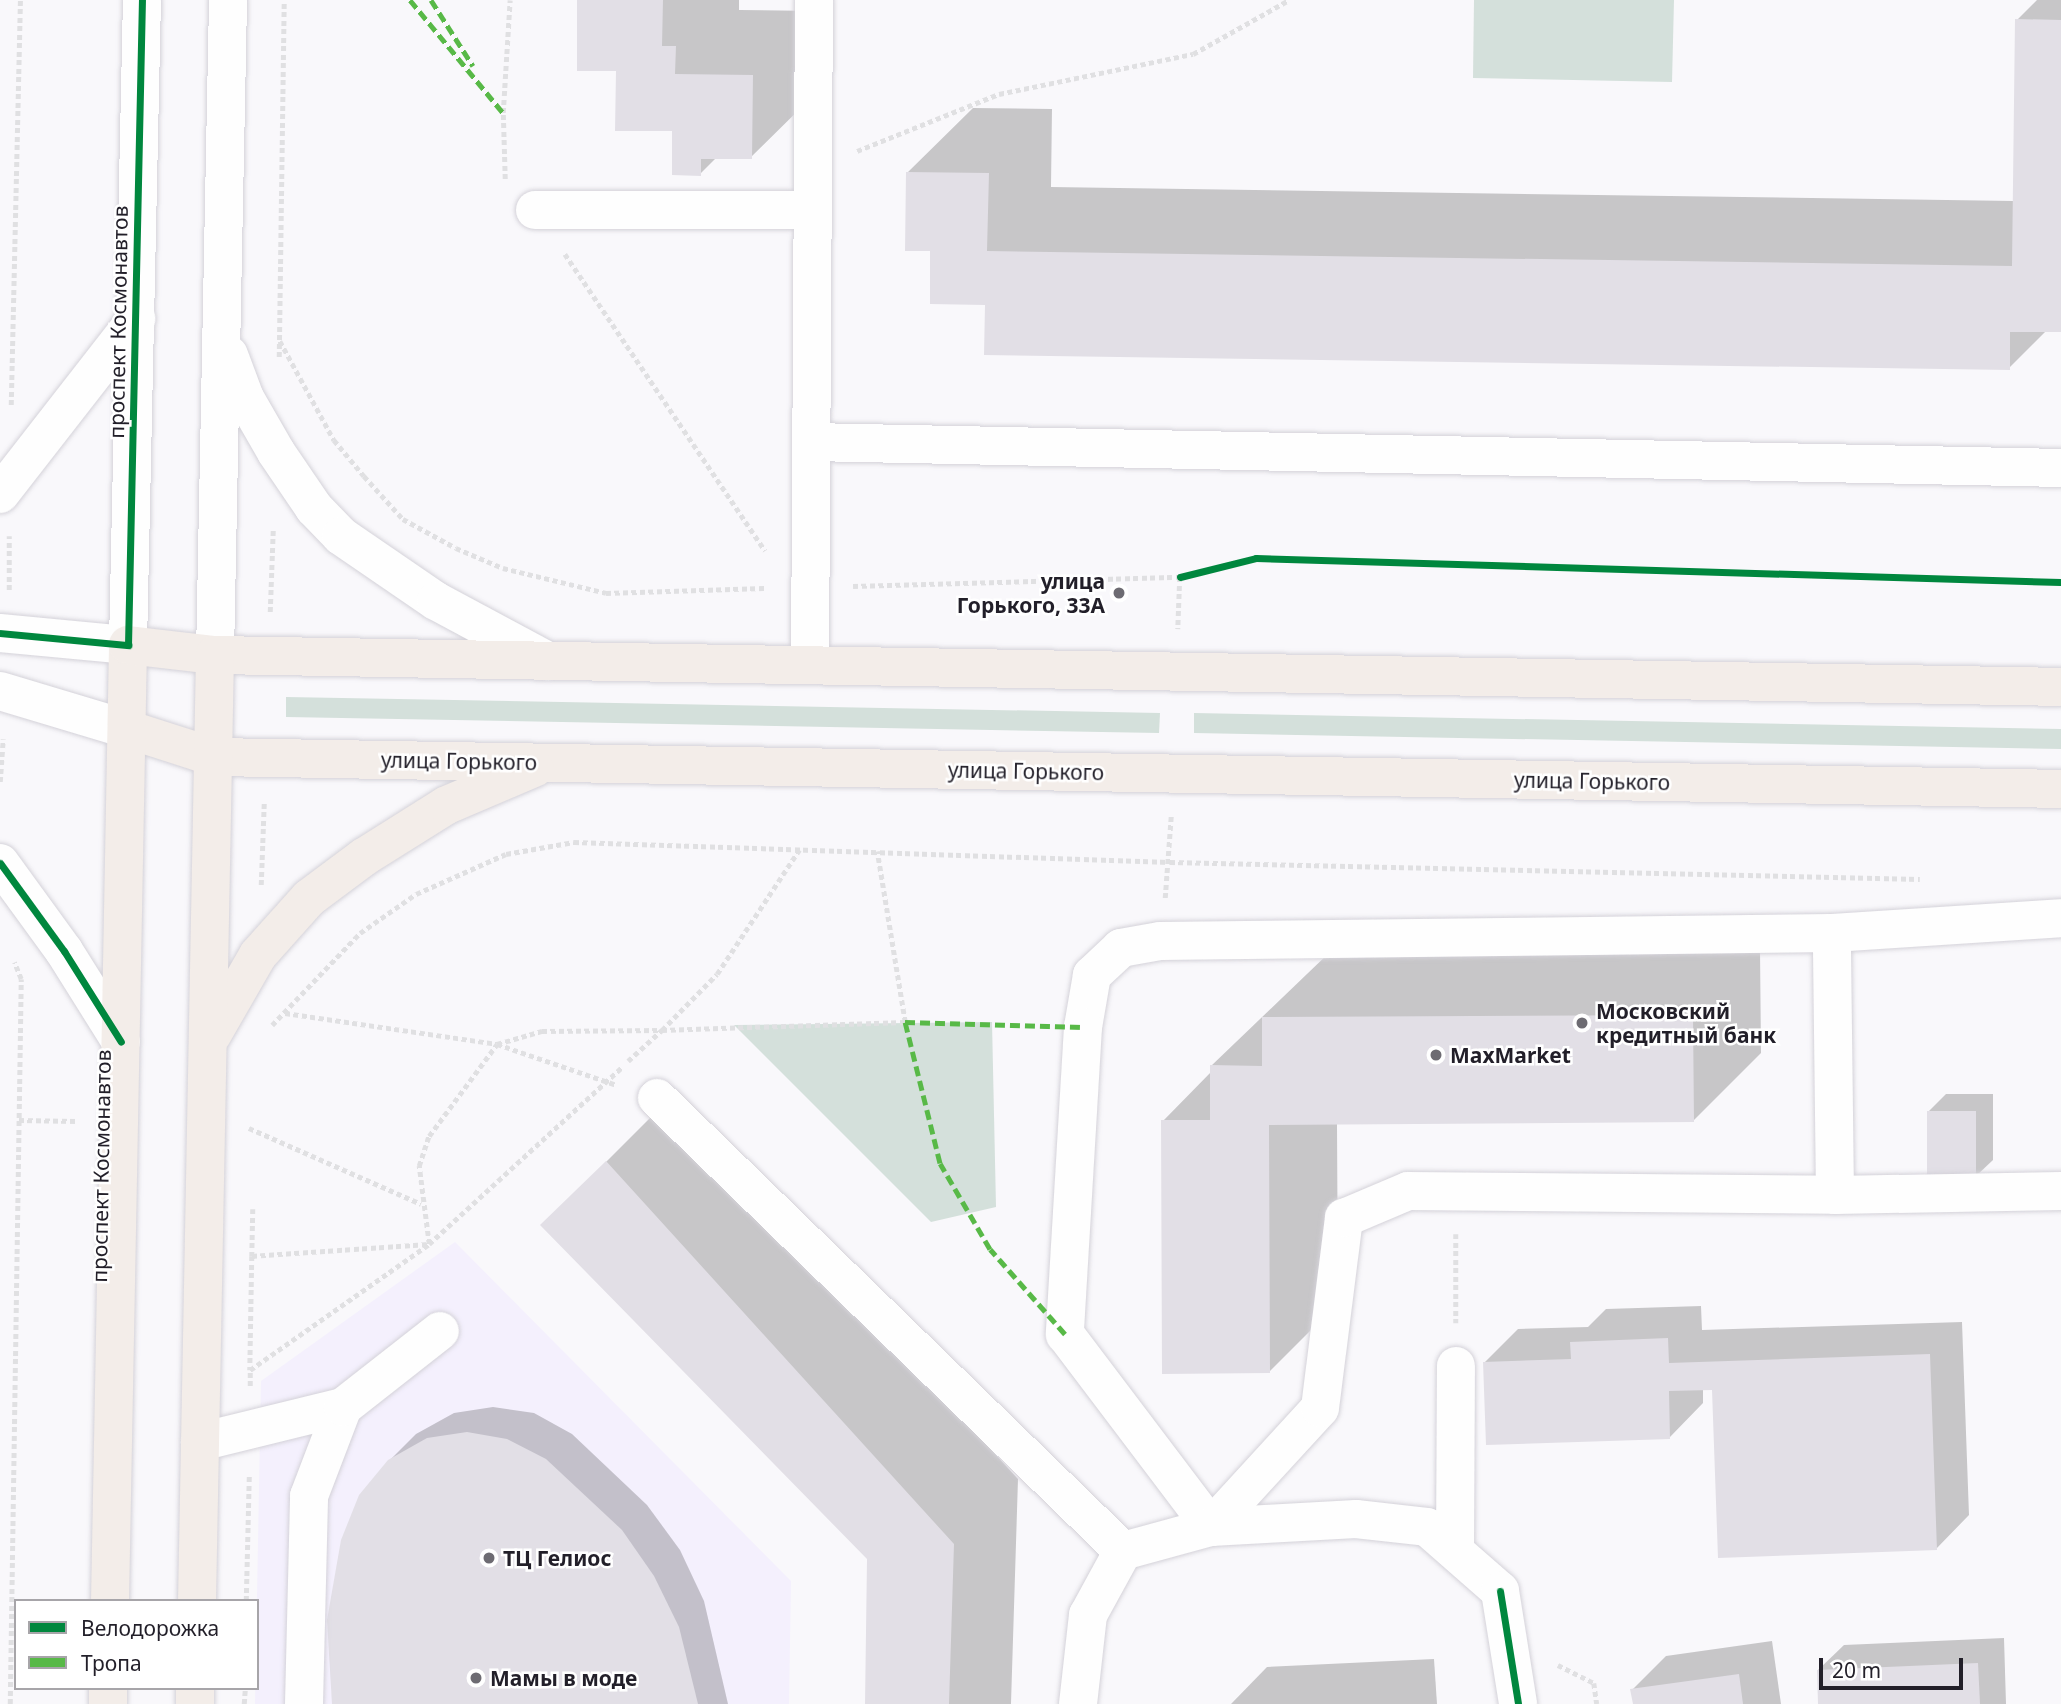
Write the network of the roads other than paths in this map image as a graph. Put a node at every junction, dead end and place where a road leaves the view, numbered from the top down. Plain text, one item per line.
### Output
1 (142, 0) edge
2 (228, 0) edge
3 (814, 0) edge
4 (526, 196) road end
5 (812, 210) junction
6 (136, 319) junction
7 (222, 335) junction
8 (811, 442) junction
9 (2061, 468) edge
10 (5, 489) edge
11 (4, 634) edge
12 (128, 645) junction
13 (215, 654) junction
14 (548, 661) junction
15 (810, 665) junction
16 (2061, 687) edge
17 (4, 692) edge
18 (127, 729) junction
19 (214, 757) junction
20 (549, 762) junction
21 (2061, 789) edge
22 (0, 863) edge
23 (2061, 918) edge
24 (1832, 933) junction
25 (121, 1042) junction
26 (208, 1043) junction
27 (657, 1098) road end
28 (2061, 1191) edge
29 (1835, 1195) junction
30 (440, 1331) dead end
31 (1456, 1366) road end
32 (343, 1408) junction
33 (200, 1442) junction
34 (1211, 1527) junction
35 (1455, 1549) junction
36 (1123, 1551) junction
37 (110, 1599) edge
38 (197, 1599) edge
39 (304, 1704) edge
40 (1078, 1704) edge
41 (1518, 1704) edge

1 - 6 street, проспект Космонавтов
2 - 7 street
3 - 5 street
4 - 5 street
5 - 8 street
6 - 10 street
6 - 12 street, проспект Космонавтов
7 - 13 street
7 - 14 street
8 - 9 street
8 - 15 street
11 - 12 street
12 - 13 main road
12 - 18 main road, проспект Космонавтов
13 - 14 main road
13 - 19 main road
14 - 15 main road
15 - 16 main road
17 - 18 street, улица Горького
18 - 19 main road, улица Горького
18 - 25 main road, проспект Космонавтов
19 - 20 main road, улица Горького
19 - 26 main road
20 - 21 main road, улица Горького
20 - 26 main road
22 - 25 street
23 - 24 street
24 - 29 street
24 - 34 street
25 - 37 main road, проспект Космонавтов
26 - 33 main road
27 - 36 street
28 - 29 street
29 - 34 street
30 - 32 street
31 - 35 street
32 - 33 street
32 - 39 street
33 - 38 main road
34 - 35 street
34 - 36 street
35 - 41 street
36 - 40 street

